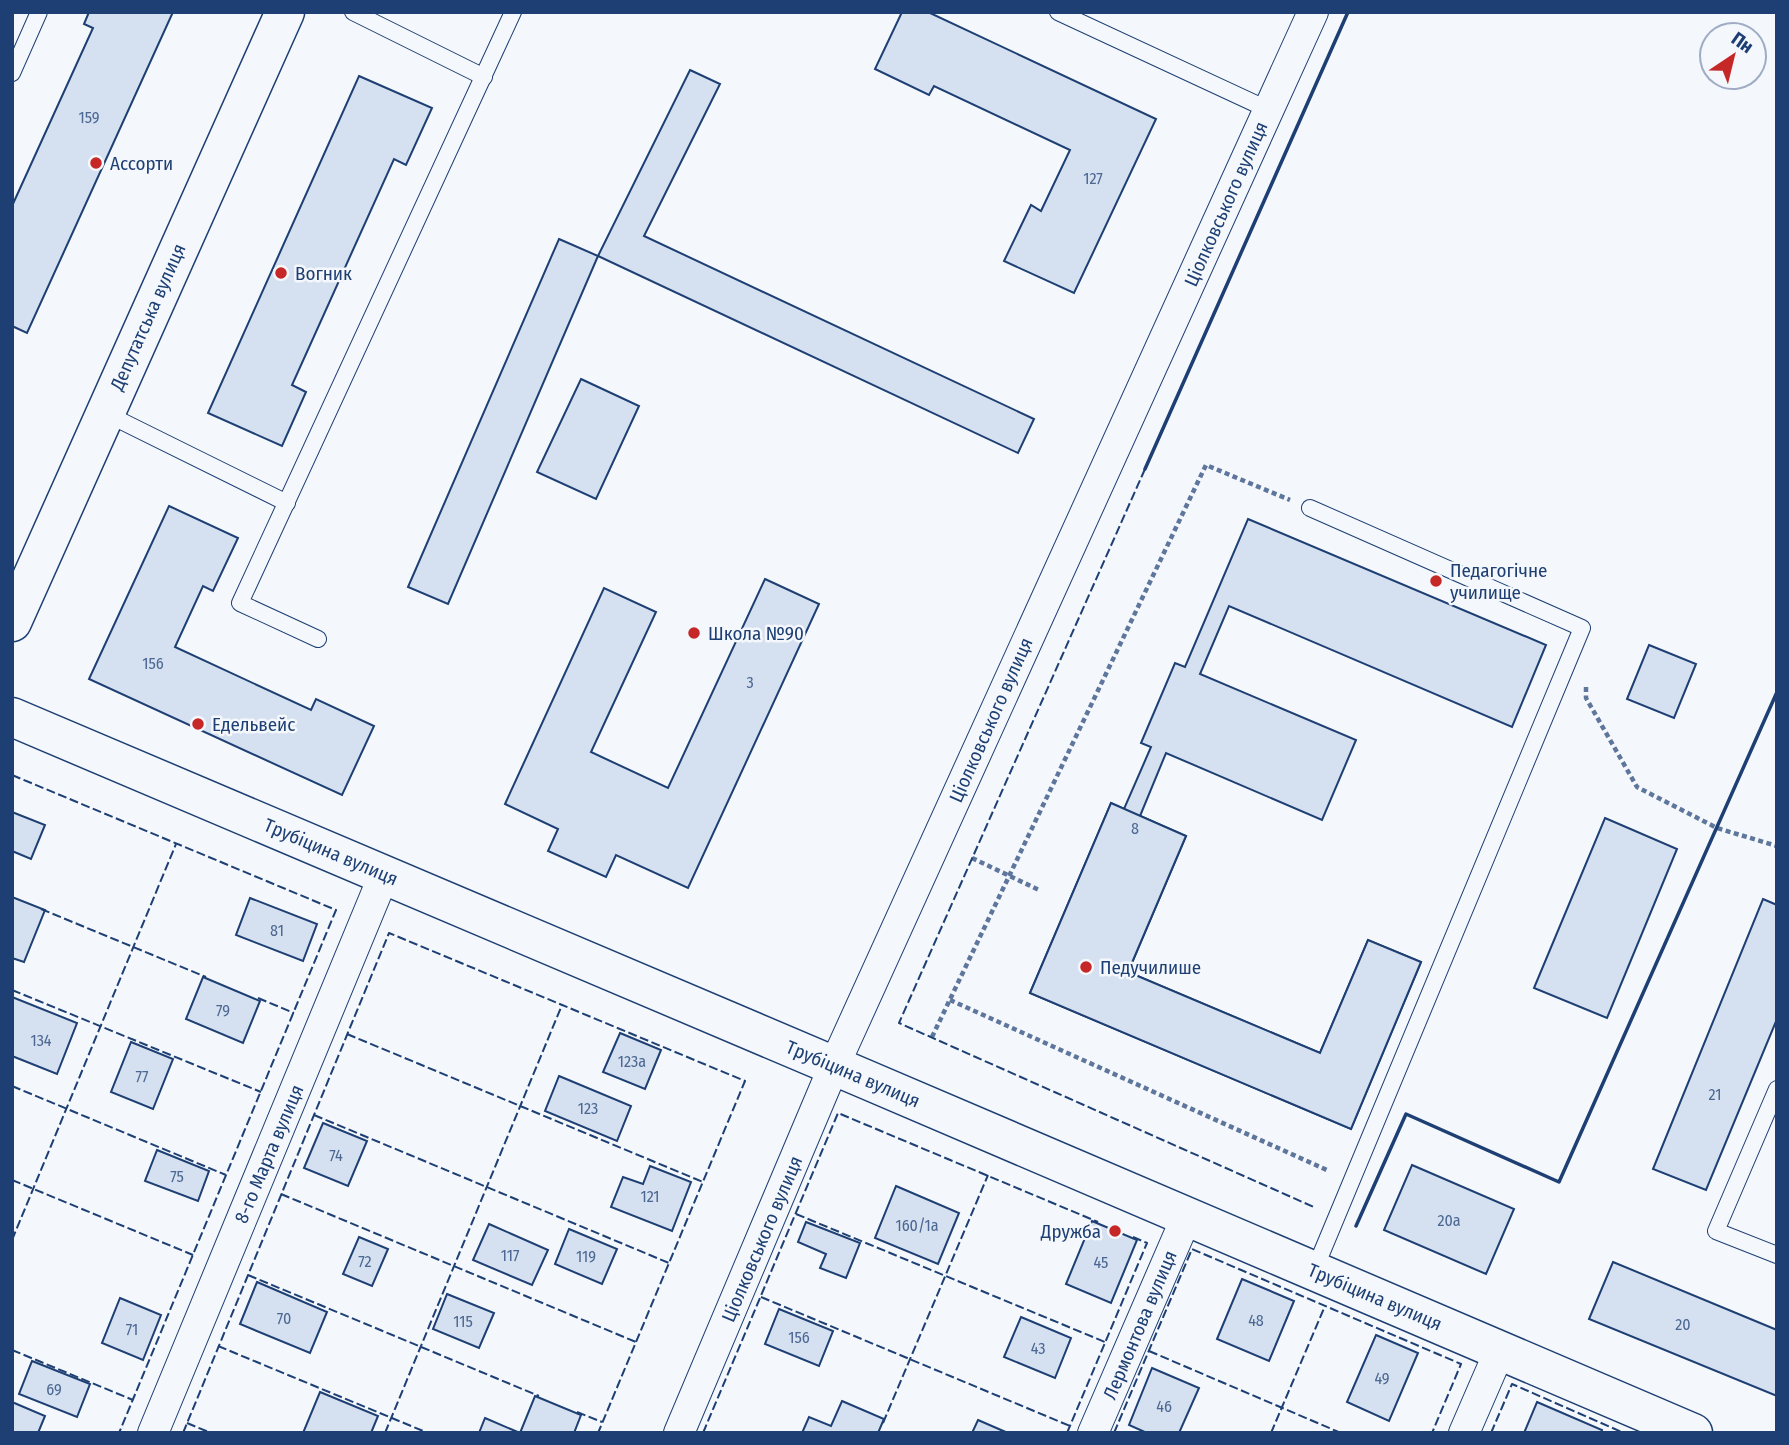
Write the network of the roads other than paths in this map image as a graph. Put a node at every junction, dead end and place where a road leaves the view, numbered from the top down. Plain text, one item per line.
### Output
1 (39, 12) edge
2 (285, 12) edge
3 (353, 12) edge
4 (513, 12) edge
5 (1058, 12) edge
6 (1313, 12) edge
7 (12, 73) edge
8 (484, 77) junction
9 (1269, 110) junction
10 (105, 413) junction
11 (286, 503) junction
12 (1310, 508) road end
13 (12, 621) edge
14 (318, 639) dead end
15 (12, 717) edge
16 (384, 875) junction
17 (834, 1066) junction
18 (1777, 1089) edge
19 (1187, 1216) junction
20 (1777, 1255) edge
21 (1314, 1270) junction
22 (1500, 1350) junction
23 (153, 1433) edge
24 (679, 1433) edge
25 (1093, 1433) edge
26 (1464, 1433) edge
27 (1693, 1433) edge

1 - 7 lane
2 - 10 street, Депутатська вулиця
3 - 8 lane
4 - 8 lane
5 - 9 lane
6 - 9 street, Ціолковського вулиця
8 - 11 lane
9 - 17 street, Ціолковського вулиця
10 - 11 lane
10 - 13 street, Депутатська вулиця
11 - 14 lane
12 - 21 lane
15 - 16 street, Трубіцина вулиця
16 - 17 street, Трубіцина вулиця
16 - 23 street, 8-го Марта вулиця
17 - 19 street, Трубіцина вулиця
17 - 24 street, Ціолковського вулиця
18 - 20 lane
19 - 21 street, Трубіцина вулиця
19 - 25 street, Лермонтова вулиця
21 - 22 street, Трубіцина вулиця
22 - 26 street
22 - 27 street, Трубіцина вулиця

